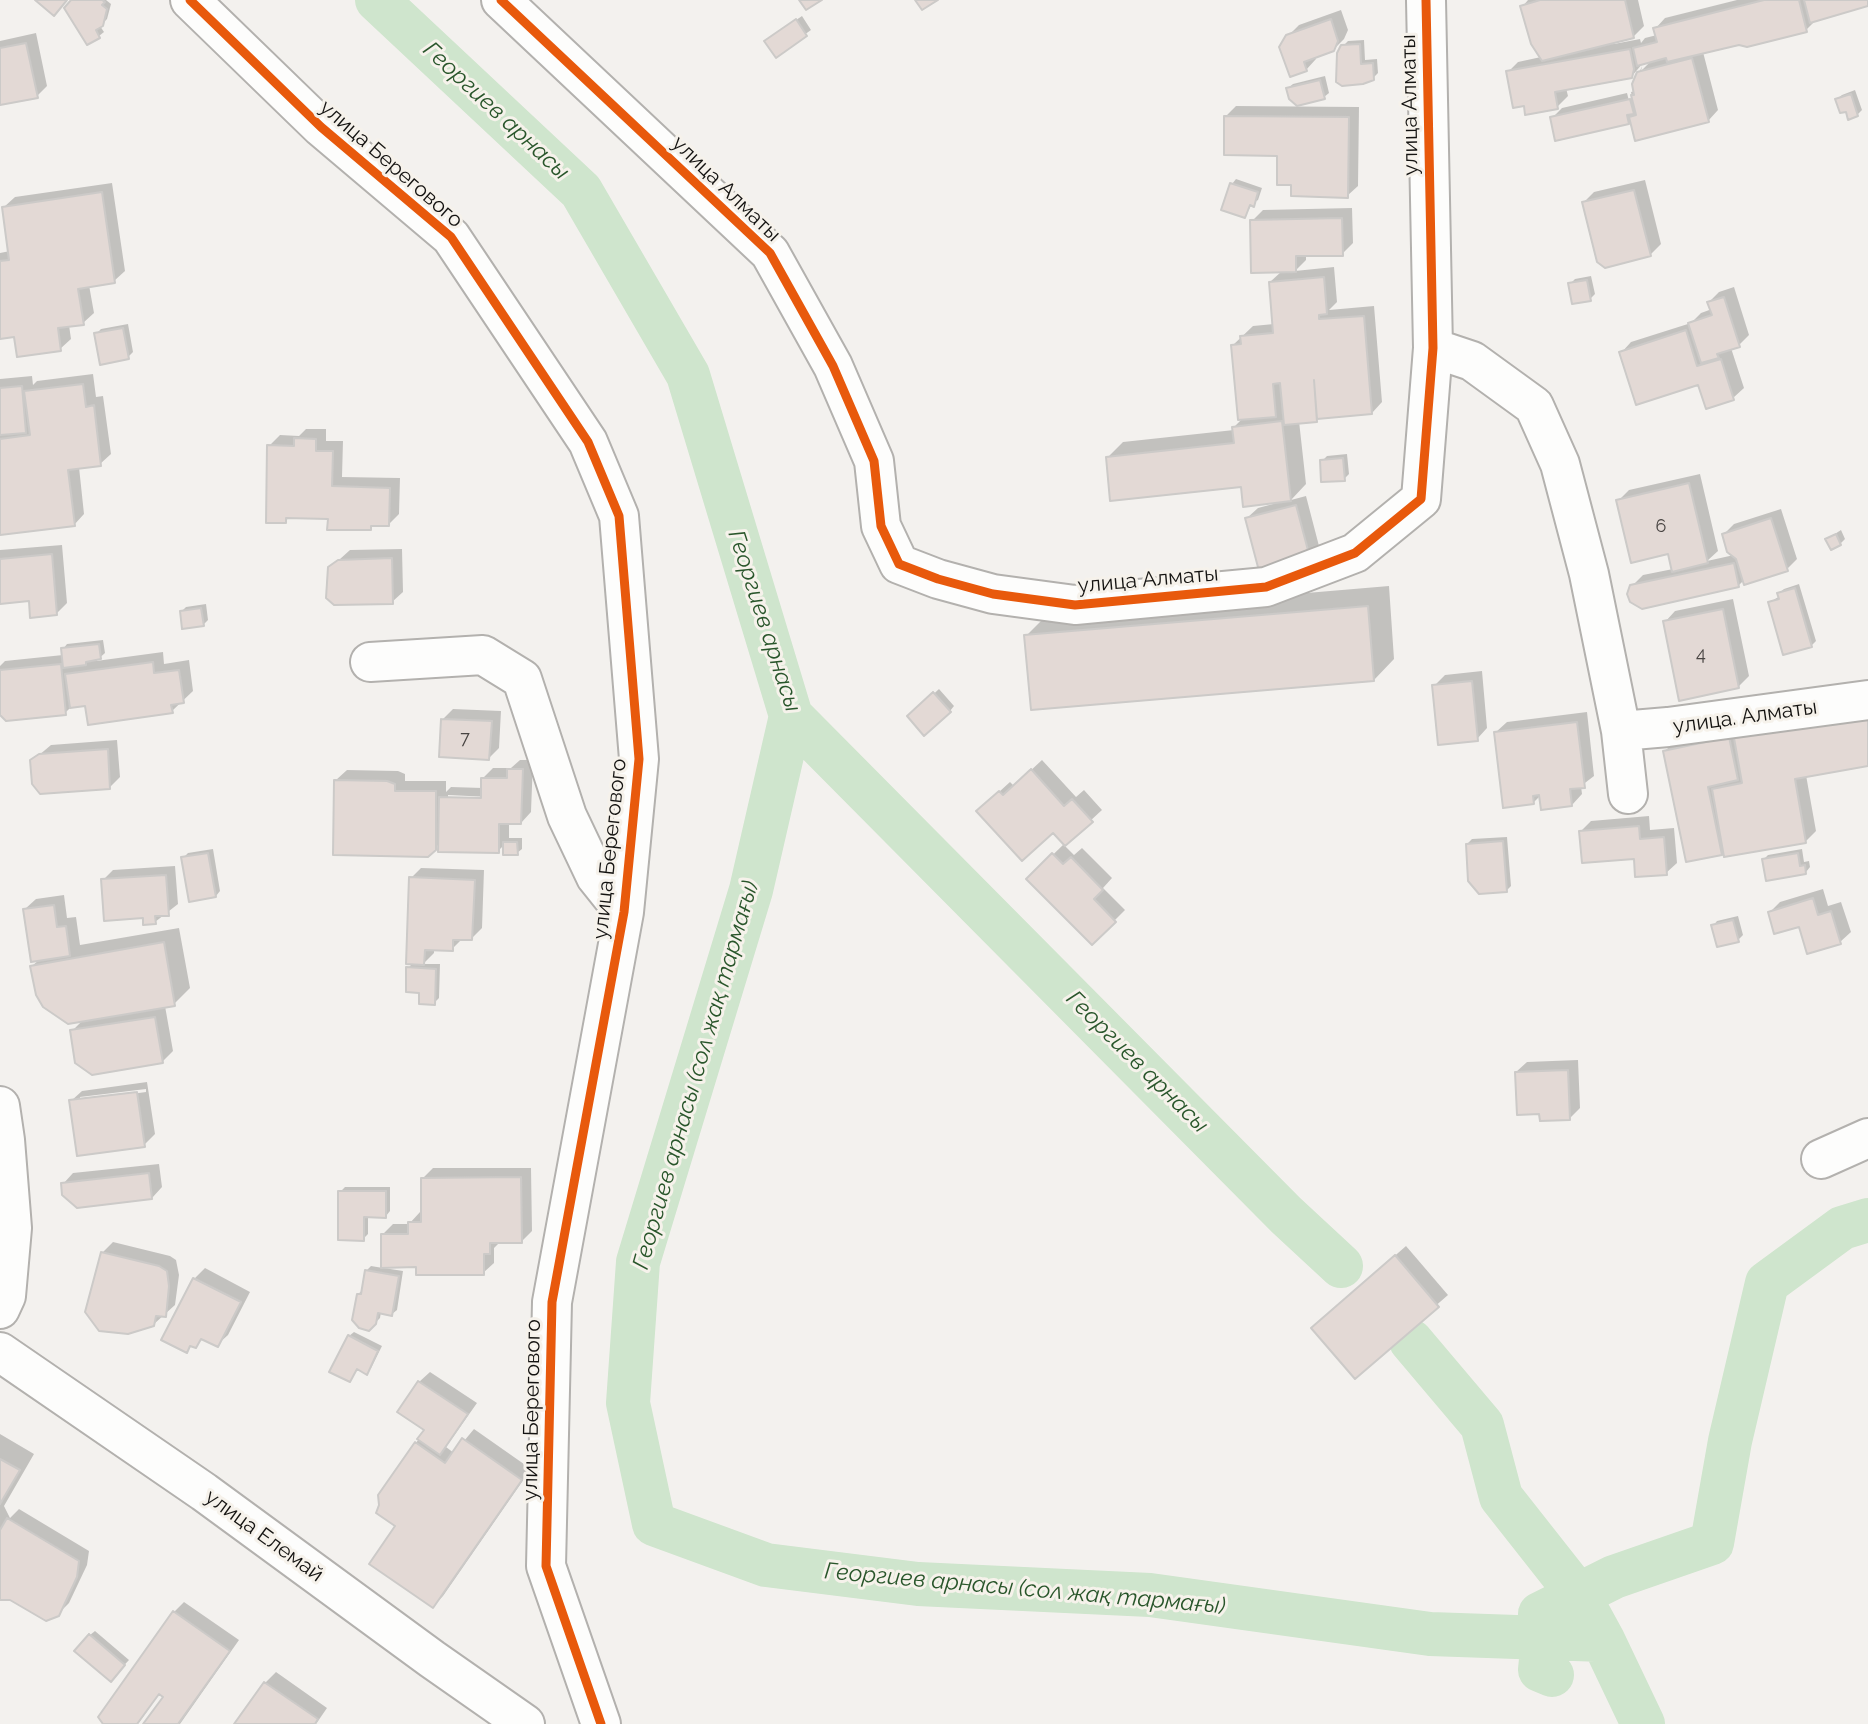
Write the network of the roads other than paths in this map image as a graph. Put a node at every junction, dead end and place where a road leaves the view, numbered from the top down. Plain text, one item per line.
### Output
1 (190, 0) edge
2 (501, 0) edge
3 (1426, 0) edge
4 (1433, 348) junction
5 (370, 662) dead end
6 (1868, 700) edge
7 (1621, 731) junction
8 (1628, 794) dead end
9 (624, 912) junction
10 (0, 1106) edge
11 (1868, 1138) edge
12 (1821, 1159) dead end
13 (0, 1309) edge
14 (0, 1352) edge
15 (525, 1724) edge
16 (601, 1724) edge

1 - 9 street, улица Берегового
2 - 4 street, улица Алматы
3 - 4 street, улица Алматы
4 - 7 street
5 - 9 street
6 - 7 street, улица. Алматы
7 - 8 street
9 - 16 street, улица Берегового
10 - 13 street
11 - 12 street
14 - 15 street, улица Елемай

